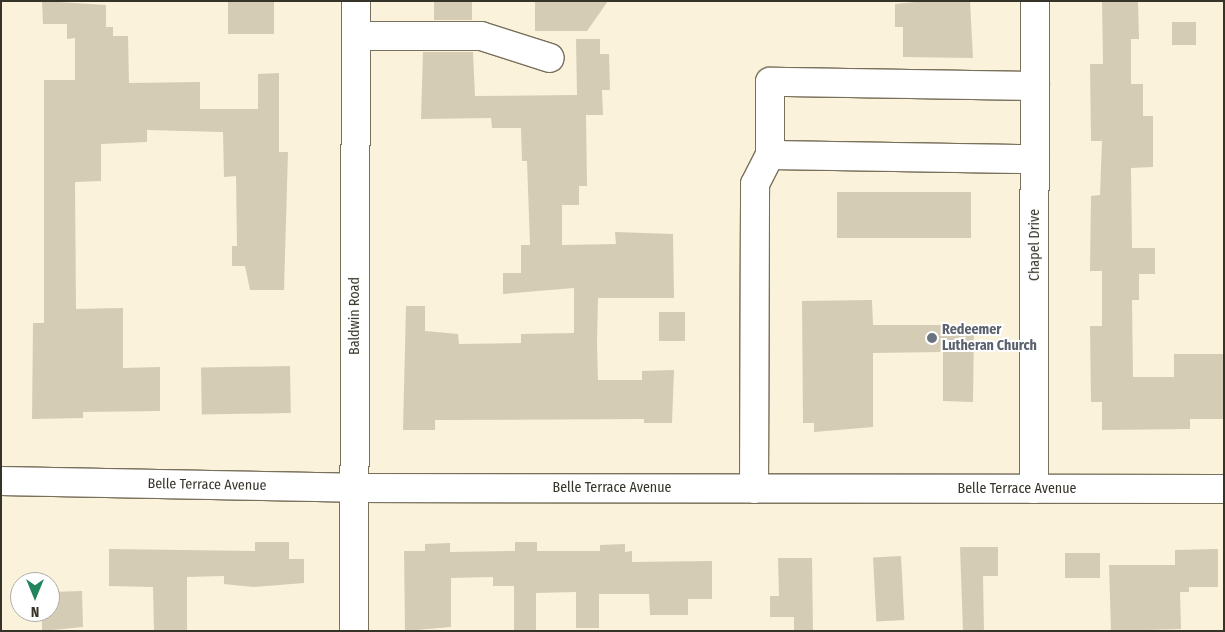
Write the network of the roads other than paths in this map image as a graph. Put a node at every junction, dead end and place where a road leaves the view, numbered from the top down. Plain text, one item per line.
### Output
1 (356, 1) edge
2 (1035, 1) edge
3 (356, 36) junction
4 (550, 58) dead end
5 (1035, 86) junction
6 (770, 155) junction
7 (1035, 159) junction
8 (1, 481) edge
9 (354, 488) junction
10 (754, 489) junction
11 (1034, 489) junction
12 (1224, 490) edge
13 (354, 631) edge

1 - 3 street, Baldwin Road
2 - 5 street, Chapel Drive
3 - 4 street
3 - 9 street, Baldwin Road
5 - 6 street
5 - 7 street, Chapel Drive
6 - 7 street
6 - 10 street
7 - 11 street, Chapel Drive
8 - 9 street, Belle Terrace Avenue
9 - 10 street, Belle Terrace Avenue
9 - 13 street, Baldwin Road
10 - 11 street, Belle Terrace Avenue
11 - 12 street, Belle Terrace Avenue

